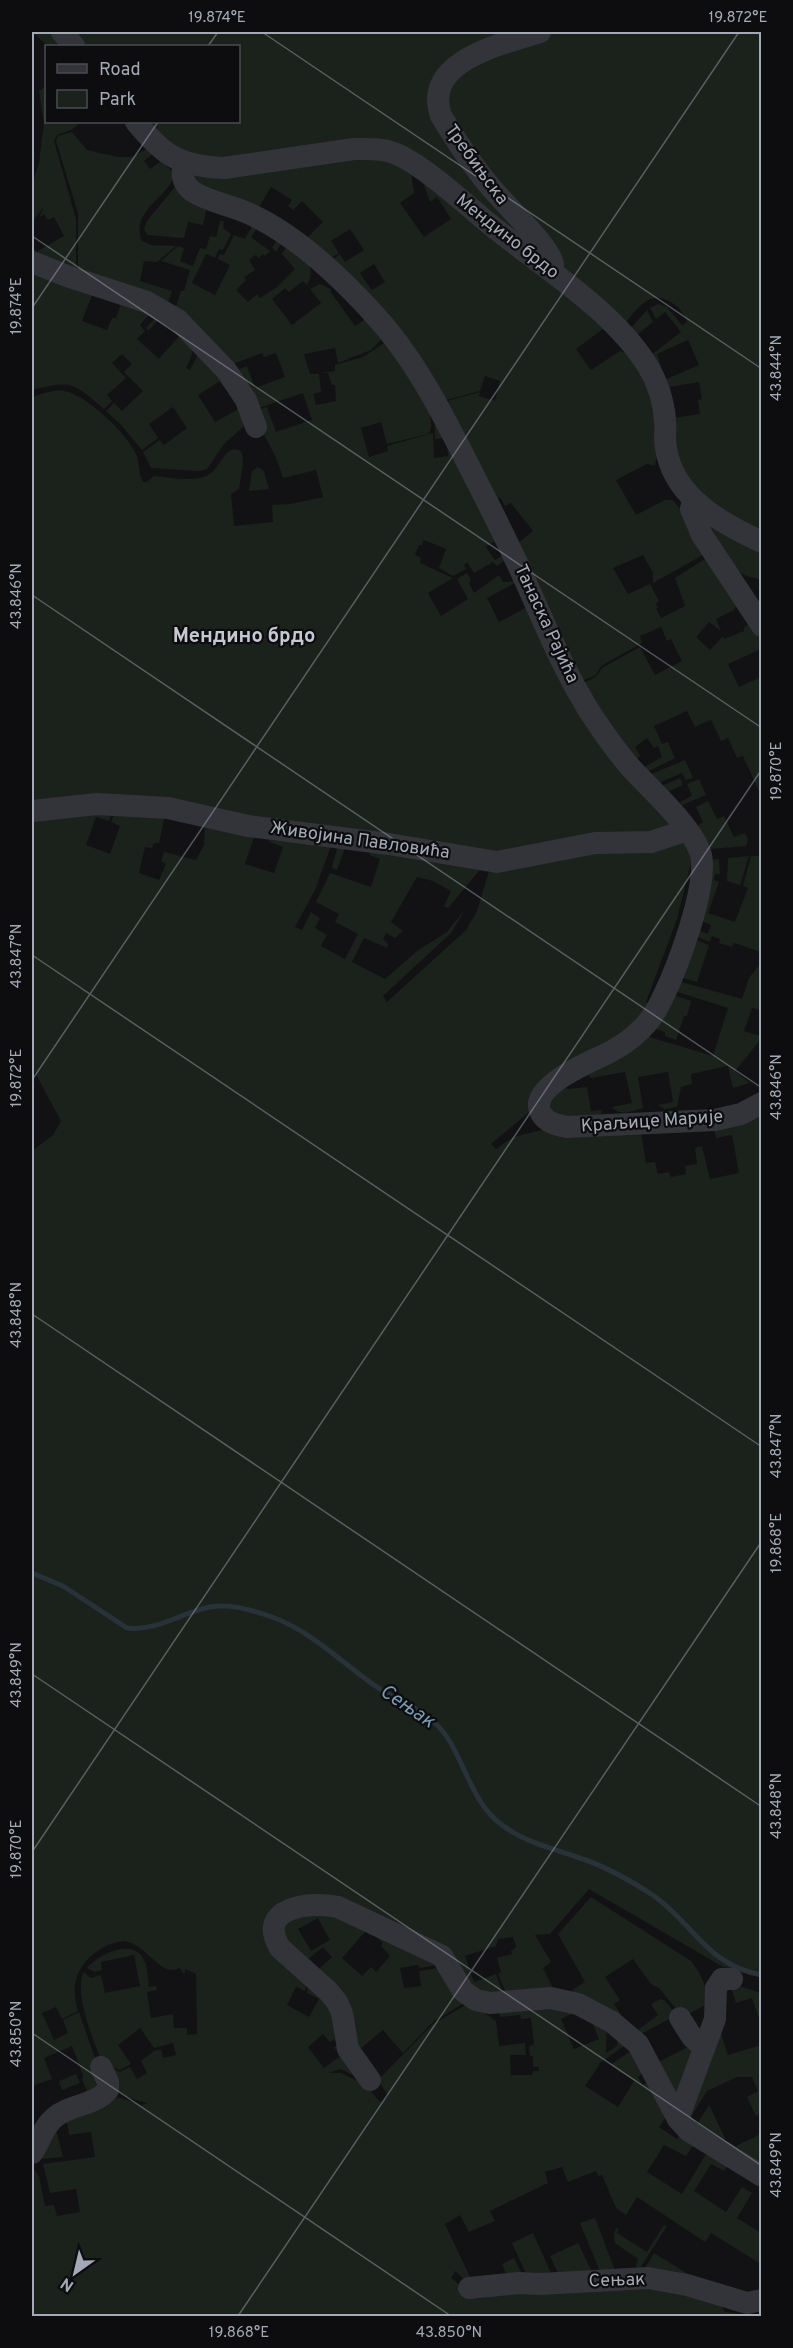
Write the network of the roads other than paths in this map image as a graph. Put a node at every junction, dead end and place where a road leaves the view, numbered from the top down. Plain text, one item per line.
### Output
1 (62, 32) edge
2 (540, 32) edge
3 (74, 45) edge
4 (137, 123) edge
5 (184, 163) junction
6 (32, 262) edge
7 (555, 273) junction
8 (256, 427) dead end
9 (693, 500) junction
10 (762, 542) edge
11 (762, 626) edge
12 (32, 811) edge
13 (687, 830) junction
14 (762, 1103) edge
15 (542, 1116) joint
16 (732, 1979) dead end
17 (680, 2018) dead end
18 (704, 2048) junction
19 (101, 2067) dead end
20 (370, 2080) dead end
21 (678, 2119) junction
22 (32, 2153) edge
23 (762, 2176) edge
24 (469, 2288) dead end
25 (762, 2300) edge

1 - 3 street
2 - 7 street, Требињска
4 - 5 street, Мендино брдо
5 - 7 street, Мендино брдо
5 - 13 street, Танаска Рајића
6 - 8 street
7 - 9 street, Мендино брдо
9 - 10 street, Мендино брдо
9 - 11 street
12 - 13 street, Живојина Павловића
13 - 15 street, Танаска Рајића
14 - 15 street, Краљице Марије
16 - 18 street
17 - 18 street
18 - 21 street
19 - 22 street
20 - 21 street
21 - 23 street
24 - 25 street, Сењак

